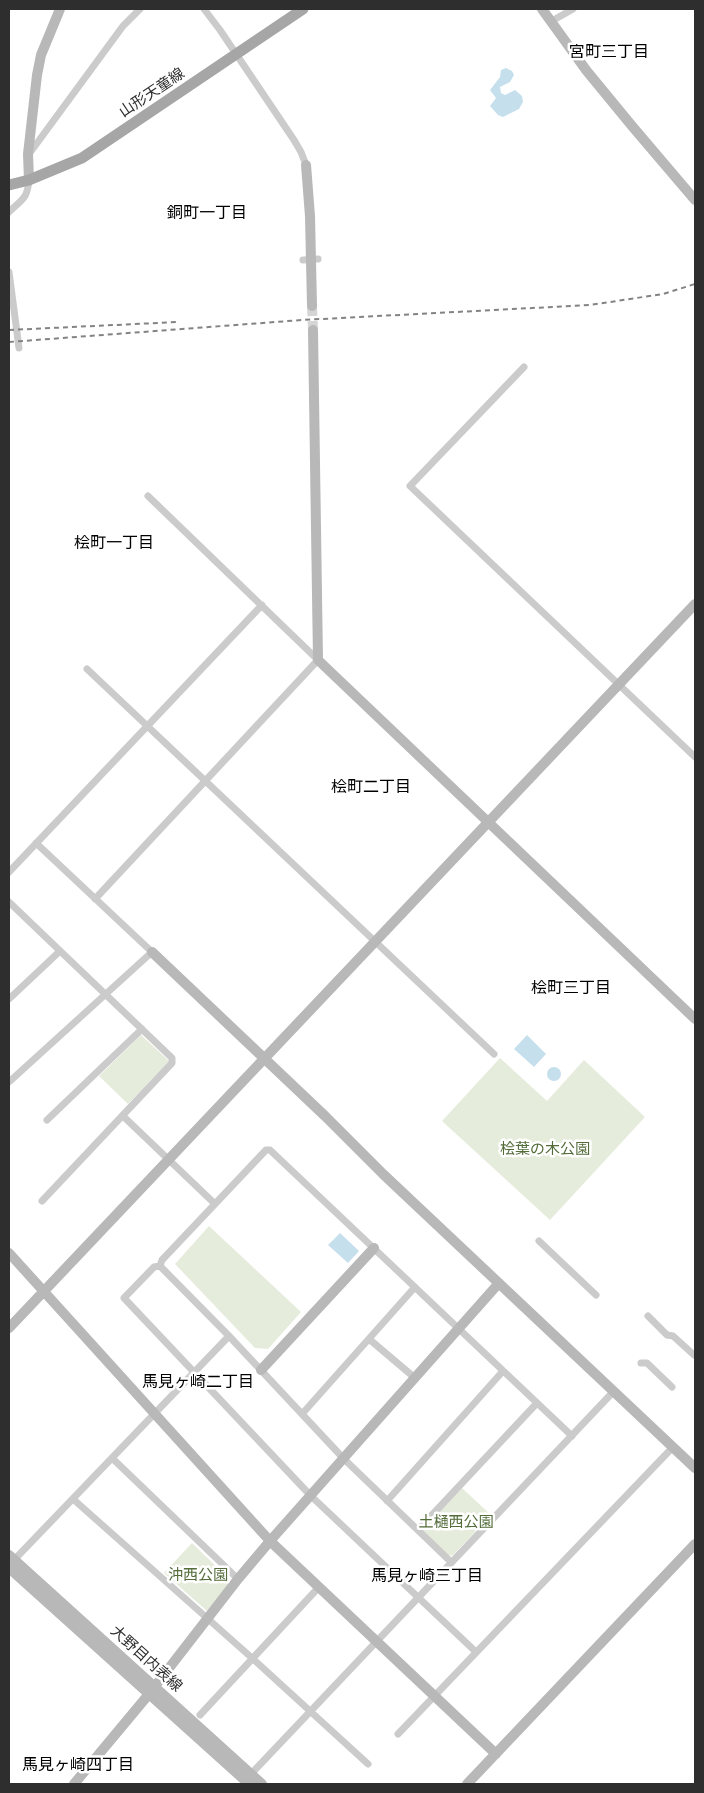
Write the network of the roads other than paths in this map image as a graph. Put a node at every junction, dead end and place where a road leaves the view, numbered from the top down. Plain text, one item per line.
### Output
1 (60, 9) edge
2 (140, 9) edge
3 (204, 9) edge
4 (303, 9) edge
5 (542, 9) edge
6 (573, 9) edge
7 (550, 22) junction
8 (237, 54) junction
9 (28, 154) junction
10 (306, 165) joint
11 (29, 180) junction
12 (9, 185) edge
13 (695, 200) edge
14 (9, 212) edge
15 (303, 260) dead end
16 (318, 260) dead end
17 (9, 272) edge
18 (312, 306) tunnel mouth
19 (313, 330) tunnel mouth
20 (19, 348) dead end
21 (524, 367) dead end
22 (148, 496) dead end
23 (695, 604) edge
24 (262, 605) junction
25 (318, 660) junction
26 (87, 669) dead end
27 (619, 686) junction
28 (146, 726) junction
29 (695, 757) edge
30 (204, 781) junction
31 (488, 822) junction
32 (36, 843) junction
33 (9, 872) edge
34 (95, 899) junction
35 (9, 902) edge
36 (374, 942) junction
37 (60, 951) junction
38 (152, 952) junction
39 (106, 994) junction
40 (9, 999) edge
41 (695, 1019) edge
42 (142, 1029) junction
43 (494, 1054) dead end
44 (264, 1058) junction
45 (9, 1082) edge
46 (123, 1116) junction
47 (48, 1120) dead end
48 (168, 1160) junction
49 (42, 1201) dead end
50 (214, 1203) junction
51 (539, 1241) dead end
52 (374, 1248) junction
53 (9, 1253) edge
54 (160, 1266) junction
55 (499, 1283) junction
56 (415, 1287) junction
57 (43, 1291) junction
58 (596, 1295) dead end
59 (648, 1316) dead end
60 (9, 1328) edge
61 (459, 1328) junction
62 (229, 1336) junction
63 (369, 1339) junction
64 (694, 1355) edge
65 (641, 1363) dead end
66 (261, 1370) junction
67 (503, 1371) junction
68 (194, 1373) junction
69 (415, 1378) junction
70 (672, 1387) dead end
71 (614, 1391) junction
72 (537, 1403) junction
73 (154, 1414) junction
74 (302, 1414) junction
75 (572, 1436) junction
76 (673, 1447) junction
77 (112, 1458) junction
78 (344, 1459) junction
79 (695, 1468) edge
80 (311, 1496) junction
81 (73, 1499) junction
82 (387, 1501) junction
83 (418, 1530) junction
84 (270, 1541) junction
85 (695, 1544) edge
86 (10, 1561) edge
87 (451, 1562) junction
88 (238, 1579) junction
89 (319, 1587) junction
90 (418, 1598) junction
91 (208, 1618) junction
92 (377, 1642) junction
93 (476, 1652) junction
94 (252, 1658) junction
95 (151, 1690) junction
96 (434, 1696) junction
97 (311, 1712) junction
98 (200, 1715) dead end
99 (398, 1734) dead end
100 (496, 1754) junction
101 (368, 1764) dead end
102 (247, 1781) edge
103 (74, 1784) edge
104 (262, 1784) edge
105 (467, 1784) edge

1 - 9 street
2 - 9 street
3 - 8 street
4 - 8 main road, 山形天童線
5 - 7 street
6 - 7 street
7 - 13 street
8 - 10 street
8 - 11 main road, 山形天童線
9 - 11 street
10 - 18 street
11 - 12 main road, 山形天童線
11 - 14 street
15 - 16 street
17 - 20 street
19 - 25 street
21 - 27 street
22 - 24 street
23 - 27 street
24 - 25 street
24 - 28 street
25 - 30 street
25 - 31 street
26 - 28 street
27 - 29 street
27 - 31 street
28 - 30 street
28 - 32 street
30 - 34 street
30 - 36 street
31 - 36 street
31 - 41 street
32 - 33 street
32 - 34 street
34 - 38 street
35 - 37 street
36 - 43 street
36 - 44 street
37 - 39 street
37 - 40 street
38 - 39 street
38 - 44 street
39 - 42 street
39 - 45 street
42 - 46 street
42 - 47 street
44 - 48 street
44 - 55 street
46 - 48 street
46 - 49 street
48 - 50 street
48 - 57 street
50 - 52 street
50 - 54 street
51 - 58 street
52 - 56 street
52 - 66 street
53 - 57 street
54 - 62 street
54 - 68 street
55 - 61 street
55 - 71 street
56 - 61 street
56 - 63 street
57 - 60 street
57 - 73 street
59 - 64 street
61 - 67 street
61 - 69 street
62 - 66 street
62 - 68 street
63 - 69 street
63 - 74 street
65 - 70 street
66 - 74 street
67 - 72 street
67 - 82 street
68 - 73 street
68 - 80 street
69 - 78 street
71 - 75 street
71 - 76 street
72 - 75 street
72 - 83 street
73 - 77 street
73 - 84 street
74 - 78 street
75 - 87 street
76 - 79 street
76 - 93 street
77 - 81 street
77 - 88 street
78 - 80 street
78 - 82 street
80 - 84 street
80 - 90 street
81 - 86 street
81 - 91 street
82 - 83 street
83 - 87 street
84 - 88 street
84 - 89 street
85 - 100 street
86 - 95 street, 大野目内表線
87 - 90 street
88 - 91 street
89 - 92 street
89 - 94 street
90 - 92 street
90 - 93 street
91 - 94 street
91 - 95 street
92 - 96 street
92 - 97 street
93 - 96 street
94 - 97 street
94 - 98 street
95 - 102 street, 大野目内表線
95 - 103 street
96 - 99 street
96 - 100 street
97 - 101 street
97 - 102 street
100 - 105 street
102 - 104 street, 大野目内表線

